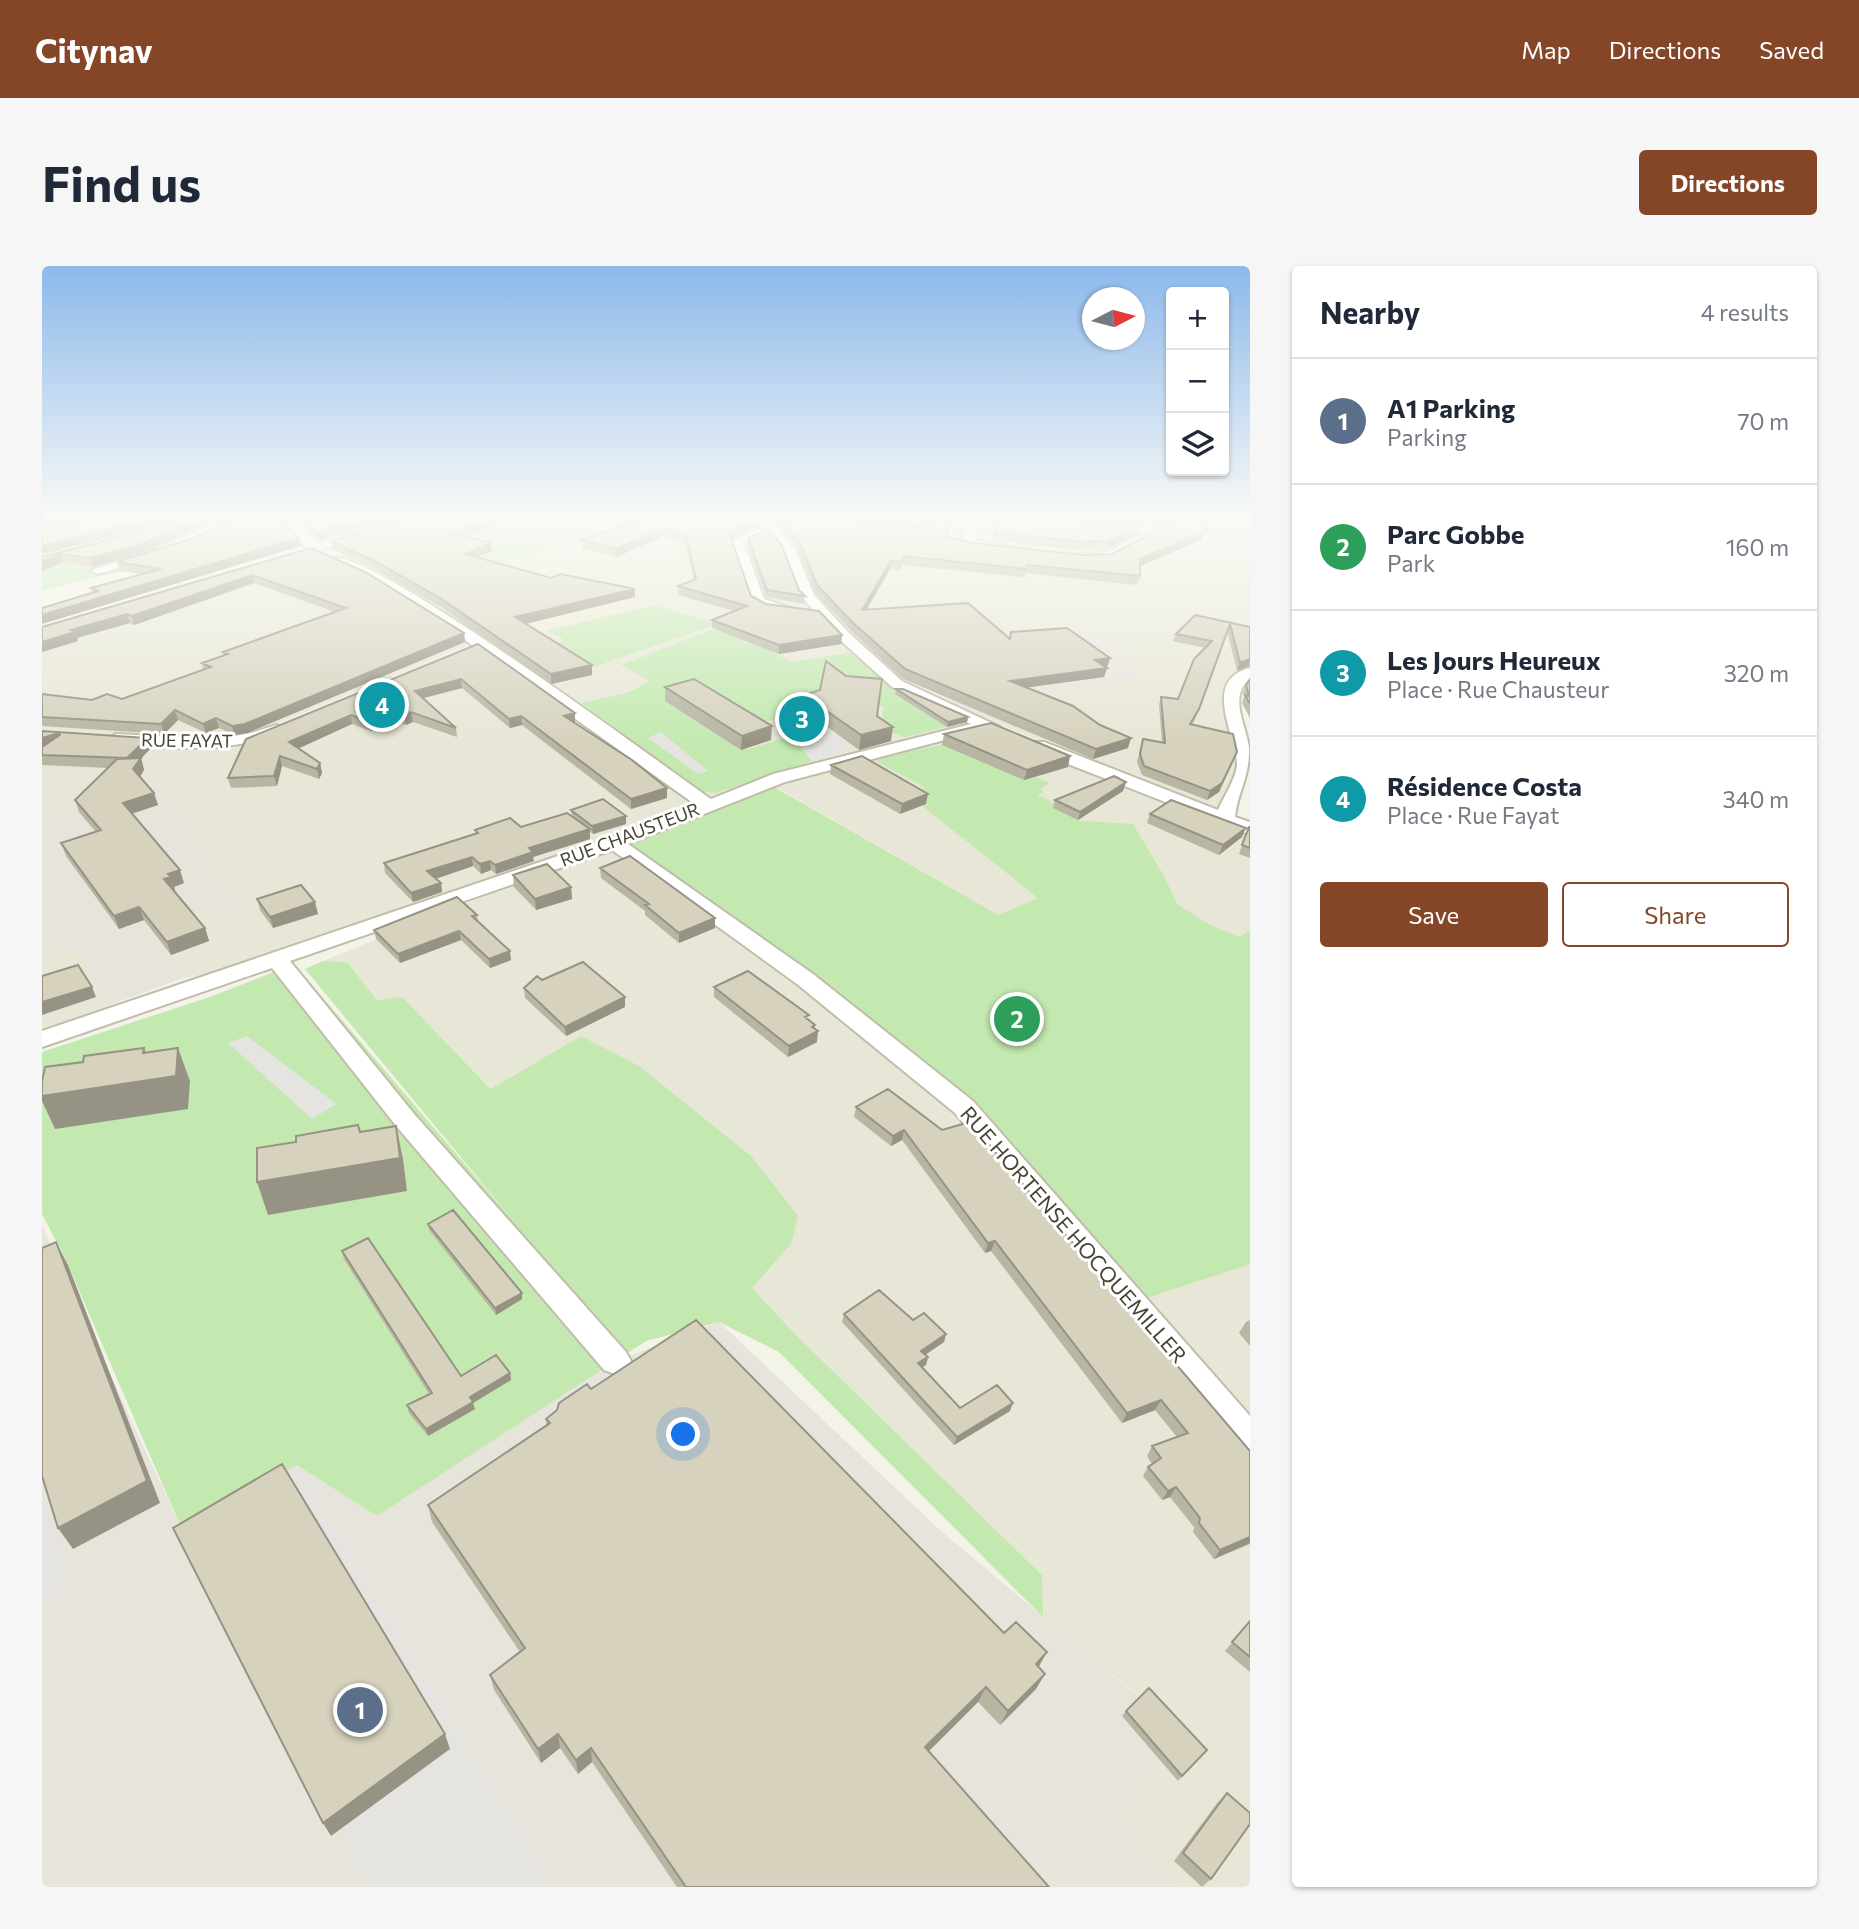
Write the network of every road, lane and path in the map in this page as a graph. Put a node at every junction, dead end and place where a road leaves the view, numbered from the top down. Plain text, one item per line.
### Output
1 (403, 593) edge
2 (754, 593) edge
3 (807, 593) edge
4 (823, 613) junction
5 (481, 643) junction
6 (462, 651) edge
7 (1250, 672) edge
8 (295, 722) edge
9 (988, 725) junction
10 (94, 737) edge
11 (708, 805) junction
12 (1226, 820) junction
13 (1250, 829) edge
14 (614, 843) junction
15 (277, 959) junction
16 (42, 1039) edge
17 (615, 1361) dead end
18 (1250, 1440) edge

1 - 5 street
2 - 4 street
3 - 4 street
4 - 9 street
5 - 6 street
5 - 11 street
7 - 12 street
8 - 10 street, RUE FAYAT
9 - 11 street, RUE CHAUSTEUR
9 - 12 street
11 - 14 street, RUE CHAUSTEUR
12 - 13 street
14 - 15 street, RUE CHAUSTEUR
14 - 18 street, RUE HORTENSE HOCQUEMILLER
15 - 16 street, RUE CHAUSTEUR
15 - 17 street

